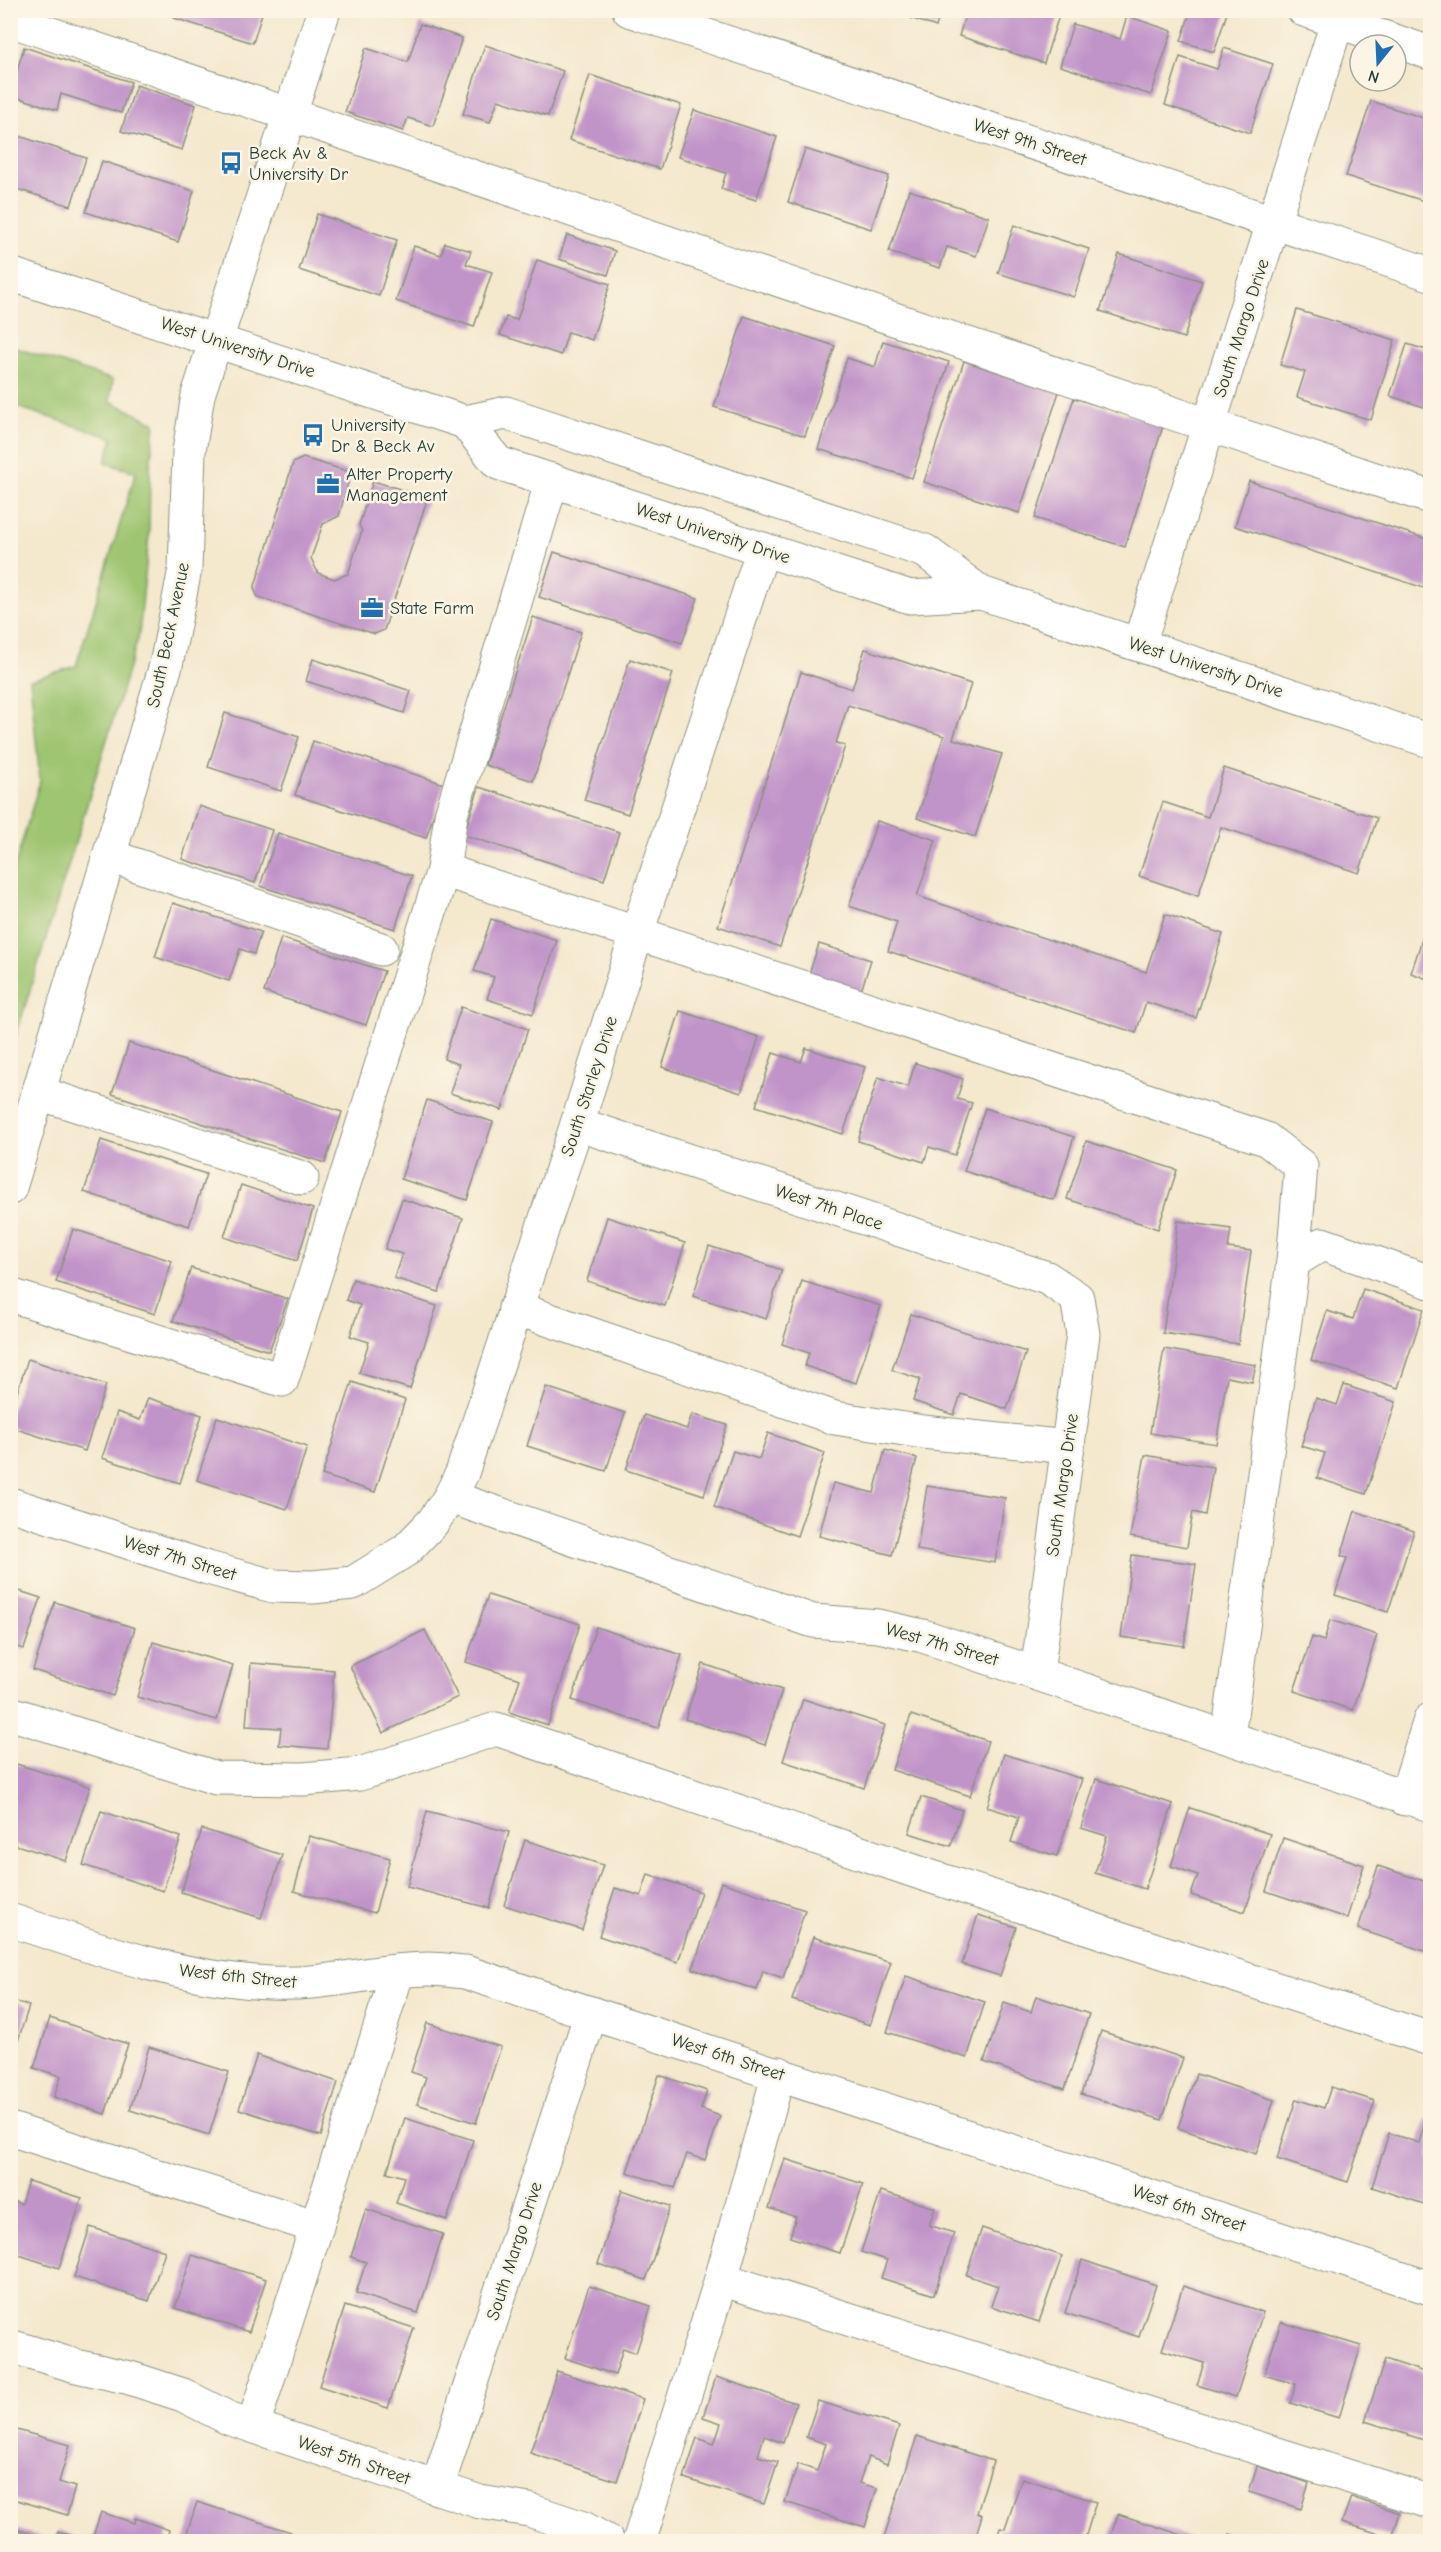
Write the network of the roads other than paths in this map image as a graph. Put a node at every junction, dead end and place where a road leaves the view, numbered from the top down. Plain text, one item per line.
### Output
1 (324, 10) edge
2 (629, 10) edge
3 (1304, 10) edge
4 (1340, 16) edge
5 (10, 20) edge
6 (1431, 53) edge
7 (290, 116) junction
8 (1274, 222) junction
9 (10, 274) edge
10 (1431, 274) edge
11 (216, 340) junction
12 (465, 422) junction
13 (1210, 425) junction
14 (552, 480) junction
15 (1431, 497) edge
16 (763, 549) junction
17 (981, 593) junction
18 (1139, 644) junction
19 (1431, 741) edge
20 (110, 856) junction
21 (443, 870) junction
22 (637, 933) junction
23 (381, 949) dead end
24 (39, 1093) junction
25 (578, 1124) junction
26 (302, 1178) dead end
27 (10, 1188) edge
28 (1293, 1262) junction
29 (1431, 1282) edge
30 (10, 1295) edge
31 (1077, 1298) joint
32 (515, 1308) junction
33 (1068, 1447) junction
34 (450, 1497) junction
35 (10, 1504) edge
36 (353, 1583) joint
37 (1037, 1673) junction
38 (10, 1713) edge
39 (1431, 1720) edge
40 (1228, 1737) junction
41 (1418, 1802) edge
42 (10, 1920) edge
43 (398, 1971) junction
44 (591, 2013) junction
45 (1431, 2039) edge
46 (779, 2073) junction
47 (10, 2129) edge
48 (317, 2227) junction
49 (721, 2279) junction
50 (1431, 2288) edge
51 (10, 2346) edge
52 (240, 2422) junction
53 (437, 2488) junction
54 (480, 2502) junction
55 (1431, 2502) edge
56 (565, 2541) edge
57 (608, 2541) edge
58 (639, 2541) edge

1 - 7 street, South Beck Avenue
2 - 8 street, West 9th Street
3 - 4 street
4 - 6 street
4 - 8 street, South Margo Drive
5 - 7 street
7 - 11 street, South Beck Avenue
7 - 13 street
8 - 10 street, West 9th Street
8 - 13 street, South Margo Drive
9 - 11 street, West University Drive
11 - 12 street, West University Drive
11 - 20 street, South Beck Avenue
12 - 14 street, West University Drive
12 - 17 street, West University Drive
13 - 15 street
13 - 18 street, South Margo Drive
14 - 16 street, West University Drive
14 - 21 street
16 - 17 street, West University Drive
16 - 22 street, South Starley Drive
17 - 18 street, West University Drive
18 - 19 street, West University Drive
20 - 23 street
20 - 24 street, South Beck Avenue
21 - 22 street
21 - 30 street
22 - 25 street, South Starley Drive
22 - 28 street
24 - 26 street
24 - 27 street, South Beck Avenue
25 - 31 street, West 7th Place
25 - 32 street, South Starley Drive
28 - 29 street
28 - 40 street
31 - 33 street, South Margo Drive
32 - 33 street
32 - 34 street, South Starley Drive
33 - 37 street, South Margo Drive
34 - 36 street, South Starley Drive
34 - 37 street, West 7th Street
35 - 36 street, West 7th Street
37 - 40 street, West 7th Street
38 - 45 street
39 - 41 street
40 - 41 street, West 7th Street
42 - 43 street, West 6th Street
43 - 44 street, West 6th Street
43 - 48 street
44 - 46 street, West 6th Street
44 - 53 street, South Margo Drive
46 - 49 street
46 - 50 street, West 6th Street
47 - 48 street
48 - 52 street
49 - 55 street
49 - 58 street
51 - 52 street, West 5th Street
52 - 53 street, West 5th Street
53 - 54 street, West 5th Street
54 - 56 street, West 5th Street
54 - 57 street, West 5th Street

